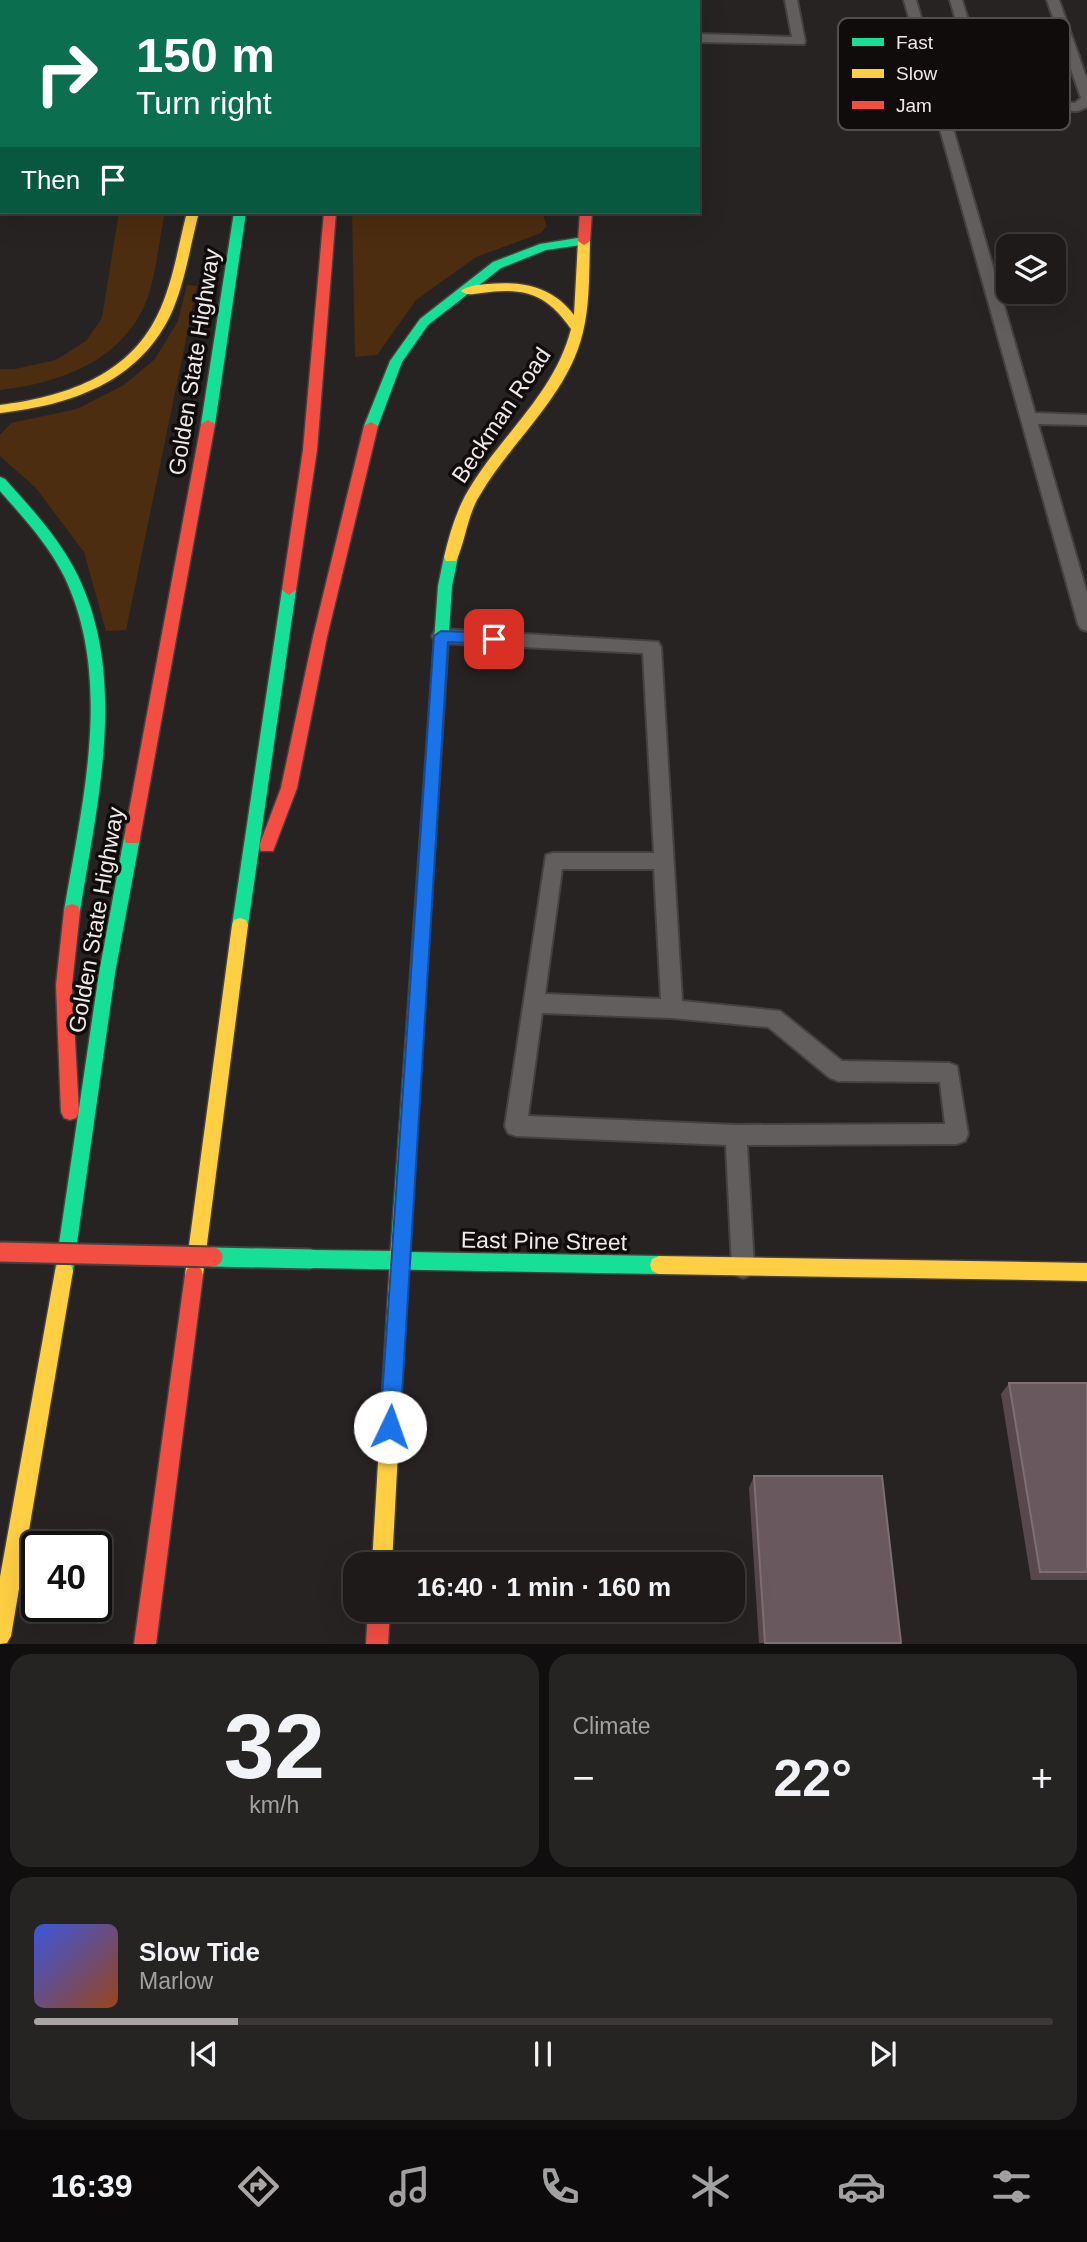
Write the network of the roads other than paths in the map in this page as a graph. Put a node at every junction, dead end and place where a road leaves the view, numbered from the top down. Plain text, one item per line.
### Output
1 (791, 0) edge
2 (910, 0) edge
3 (956, 0) edge
4 (1053, 0) edge
5 (915, 18) edge
6 (961, 18) edge
7 (1059, 18) edge
8 (700, 38) edge
9 (1070, 50) edge
10 (1087, 99) edge
11 (1070, 107) edge
12 (947, 130) edge
13 (192, 214) edge
14 (240, 214) edge
15 (330, 214) edge
16 (586, 214) edge
17 (584, 241) junction
18 (462, 292) junction
19 (578, 330) junction
20 (0, 409) edge
21 (1028, 418) junction
22 (1087, 419) edge
23 (0, 482) edge
24 (1087, 624) edge
25 (441, 636) junction
26 (664, 861) junction
27 (242, 909) junction
28 (533, 1003) junction
29 (672, 1009) junction
30 (736, 1135) junction
31 (74, 1213) junction
32 (0, 1252) edge
33 (399, 1261) junction
34 (743, 1267) junction
35 (1087, 1272) edge
36 (383, 1552) edge
37 (378, 1622) edge
38 (0, 1636) edge
39 (145, 1643) edge
40 (377, 1643) edge

1 - 8 lane
2 - 5 lane
3 - 6 lane
4 - 7 lane
9 - 10 lane
10 - 11 lane
12 - 21 lane
13 - 20 main road
14 - 31 main road, Golden State Highway
15 - 27 main road
16 - 17 main road, Beckman Road
17 - 18 main road
17 - 19 main road, Beckman Road
18 - 19 main road
18 - 27 main road
19 - 25 main road, Beckman Road
21 - 22 lane
21 - 24 lane
23 - 31 main road
25 - 26 lane
25 - 33 main road, Beckman Road
26 - 28 lane
26 - 29 lane
27 - 39 main road
28 - 29 lane
28 - 30 lane
29 - 30 lane
30 - 34 lane
31 - 38 main road, Golden State Highway
32 - 33 main road, East Pine Street, bridge
33 - 34 main road, East Pine Street
33 - 36 main road, Beckman Road
34 - 35 main road, East Pine Street
37 - 40 main road

